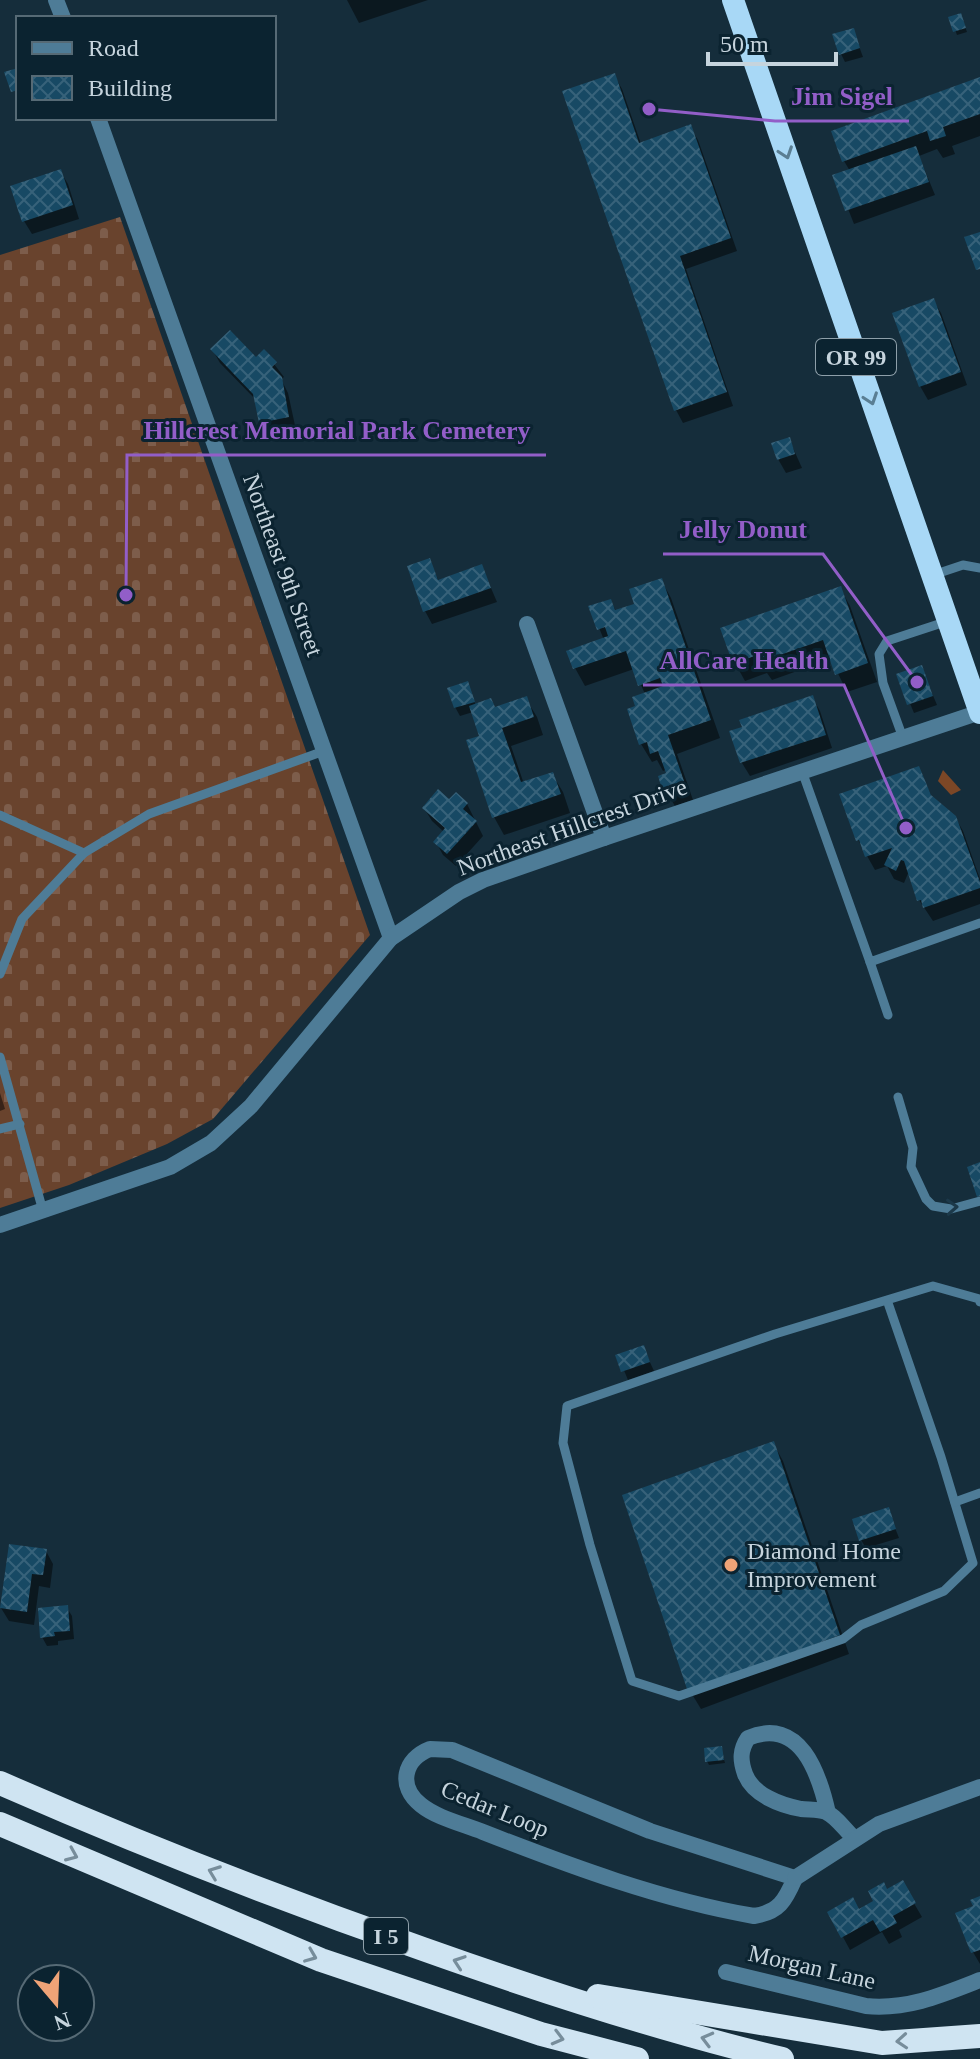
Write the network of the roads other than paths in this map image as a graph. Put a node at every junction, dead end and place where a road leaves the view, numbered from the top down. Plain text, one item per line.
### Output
1 (733, 0) edge
2 (99, 120) edge
3 (980, 568) edge
4 (932, 575) junction
5 (948, 621) junction
6 (527, 624) dead end
7 (980, 712) edge
8 (903, 738) junction
9 (324, 751) junction
10 (802, 771) junction
11 (0, 815) edge
12 (604, 838) junction
13 (84, 853) junction
14 (980, 923) edge
15 (391, 938) junction
16 (870, 962) junction
17 (0, 974) edge
18 (888, 1015) dead end
19 (0, 1057) edge
20 (898, 1097) dead end
21 (20, 1124) junction
22 (0, 1129) edge
23 (980, 1201) edge
24 (43, 1211) junction
25 (0, 1225) edge
26 (887, 1300) junction
27 (980, 1302) edge
28 (980, 1493) edge
29 (955, 1502) junction
30 (0, 1783) edge
31 (980, 1787) edge
32 (828, 1813) junction
33 (0, 1824) edge
34 (854, 1838) junction
35 (795, 1878) junction
36 (726, 1972) dead end
37 (980, 1980) edge
38 (519, 1983) junction
39 (980, 2036) edge
40 (637, 2059) edge
41 (782, 2059) edge

1 -> 4 highway, OR 99
2 - 9 street, Northeast 9th Street
3 - 4 lane
4 - 5 highway, OR 99
5 - 7 highway, OR 99
5 - 8 lane
6 - 12 street
7 - 8 street, Northeast Hillcrest Drive
8 - 10 street, Northeast Hillcrest Drive
9 - 13 lane
9 - 15 street, Northeast 9th Street
10 - 12 street, Northeast Hillcrest Drive
10 - 16 lane
11 - 13 lane
12 - 15 street, Northeast Hillcrest Drive
13 - 17 lane
14 - 16 lane
15 - 24 street, Northeast Hillcrest Drive
16 - 18 lane
19 - 21 lane
20 -> 23 lane
21 - 22 lane
21 - 24 lane
24 - 25 street, Northeast Hillcrest Drive
26 - 27 lane
26 - 29 lane
26 - 29 lane
28 - 29 lane
38 -> 30 highway, I 5
31 - 34 street
32 - 32 street
32 - 34 street
33 -> 40 highway, I 5
34 - 35 street
35 - 35 street, Cedar Loop
36 - 37 street, Morgan Lane
39 -> 38 highway
41 -> 38 highway, I 5

